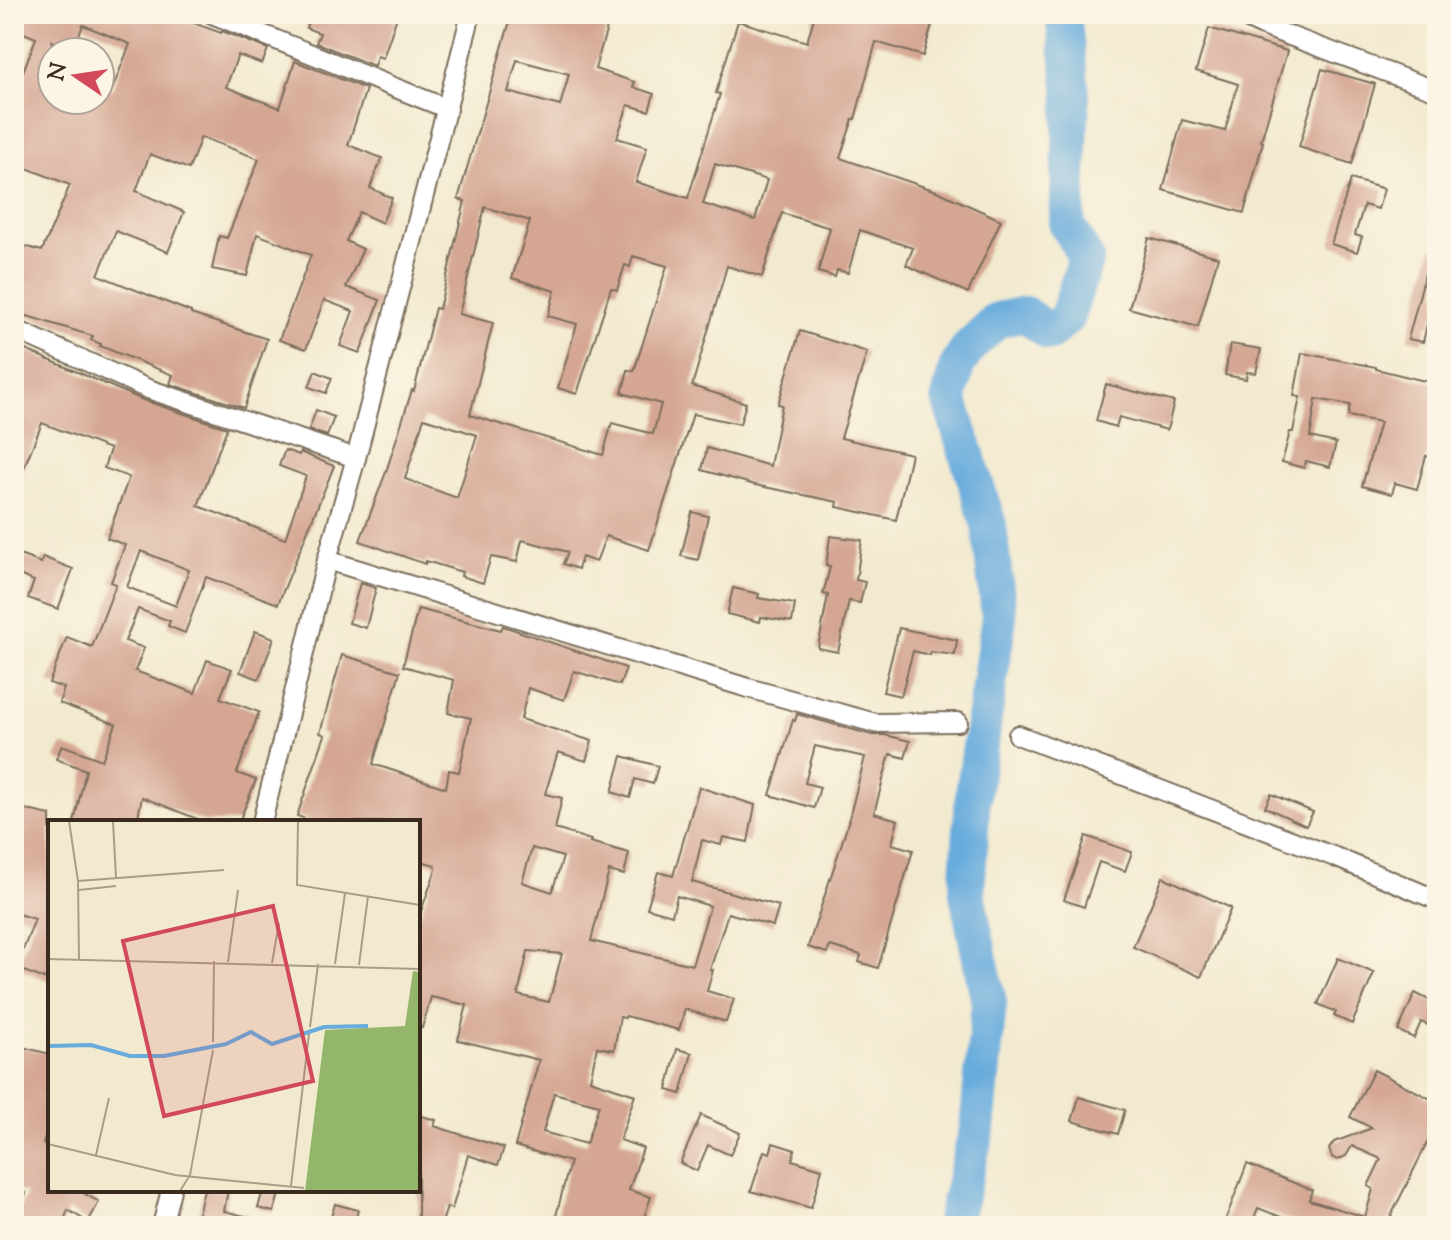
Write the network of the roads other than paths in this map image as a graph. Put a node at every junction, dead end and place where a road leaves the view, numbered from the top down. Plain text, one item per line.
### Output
1 (212, 14) edge
2 (471, 14) edge
3 (1238, 14) edge
4 (1437, 91) edge
5 (448, 109) junction
6 (14, 329) edge
7 (356, 458) junction
8 (327, 560) junction
9 (958, 722) dead end
10 (1018, 735) dead end
11 (262, 820) edge
12 (1437, 900) edge
13 (170, 1192) edge
14 (162, 1226) edge

1 - 5 street
2 - 5 street
3 - 4 street
5 - 7 street
6 - 7 street
7 - 8 street
8 - 9 street
8 - 11 street
10 - 12 street
13 - 14 street

